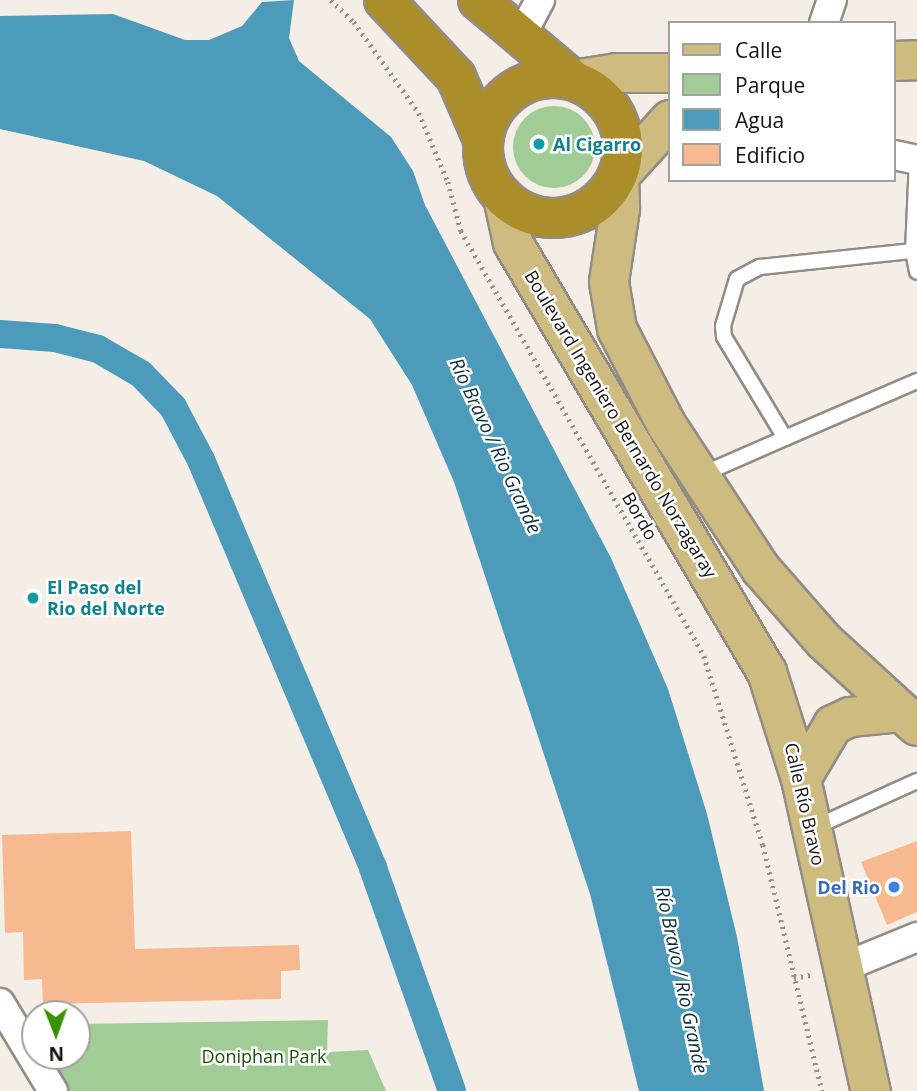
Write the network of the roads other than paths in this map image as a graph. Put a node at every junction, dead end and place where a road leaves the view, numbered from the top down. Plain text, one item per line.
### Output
1 (384, 0) edge
2 (478, 0) edge
3 (540, 0) edge
4 (832, 0) edge
5 (825, 21) edge
6 (521, 36) junction
7 (917, 60) edge
8 (896, 61) edge
9 (668, 73) edge
10 (573, 80) junction
11 (917, 82) edge
12 (896, 83) edge
13 (668, 122) edge
14 (483, 139) junction
15 (896, 155) edge
16 (917, 160) edge
17 (619, 176) junction
18 (503, 197) junction
19 (913, 251) junction
20 (917, 272) edge
21 (917, 381) edge
22 (785, 438) junction
23 (698, 476) junction
24 (752, 645) joint
25 (909, 719) edge
26 (801, 779) junction
27 (917, 782) edge
28 (811, 829) junction
29 (917, 937) edge
30 (844, 967) junction
31 (0, 1003) edge
32 (53, 1091) edge
33 (871, 1091) edge

1 - 14 highway
2 - 6 highway
3 - 6 street
4 - 5 street
6 - 10 highway
7 - 8 main road
9 - 10 main road
10 - 14 highway
10 - 17 highway
11 - 12 main road
13 - 17 main road
14 - 18 highway
15 - 16 street
16 - 19 lane
17 - 18 highway
17 - 23 main road
18 - 24 main road, Boulevard Ingeniero Bernardo Norzagaray
19 - 20 lane
19 - 22 lane
21 - 22 lane
22 - 23 lane
23 - 25 main road
24 - 26 main road, Calle Río Bravo
25 - 26 main road
26 - 28 main road, Calle Río Bravo
27 - 28 lane
28 - 30 main road, Calle Río Bravo
29 - 30 street
30 - 33 main road, Calle Río Bravo
31 - 32 street

